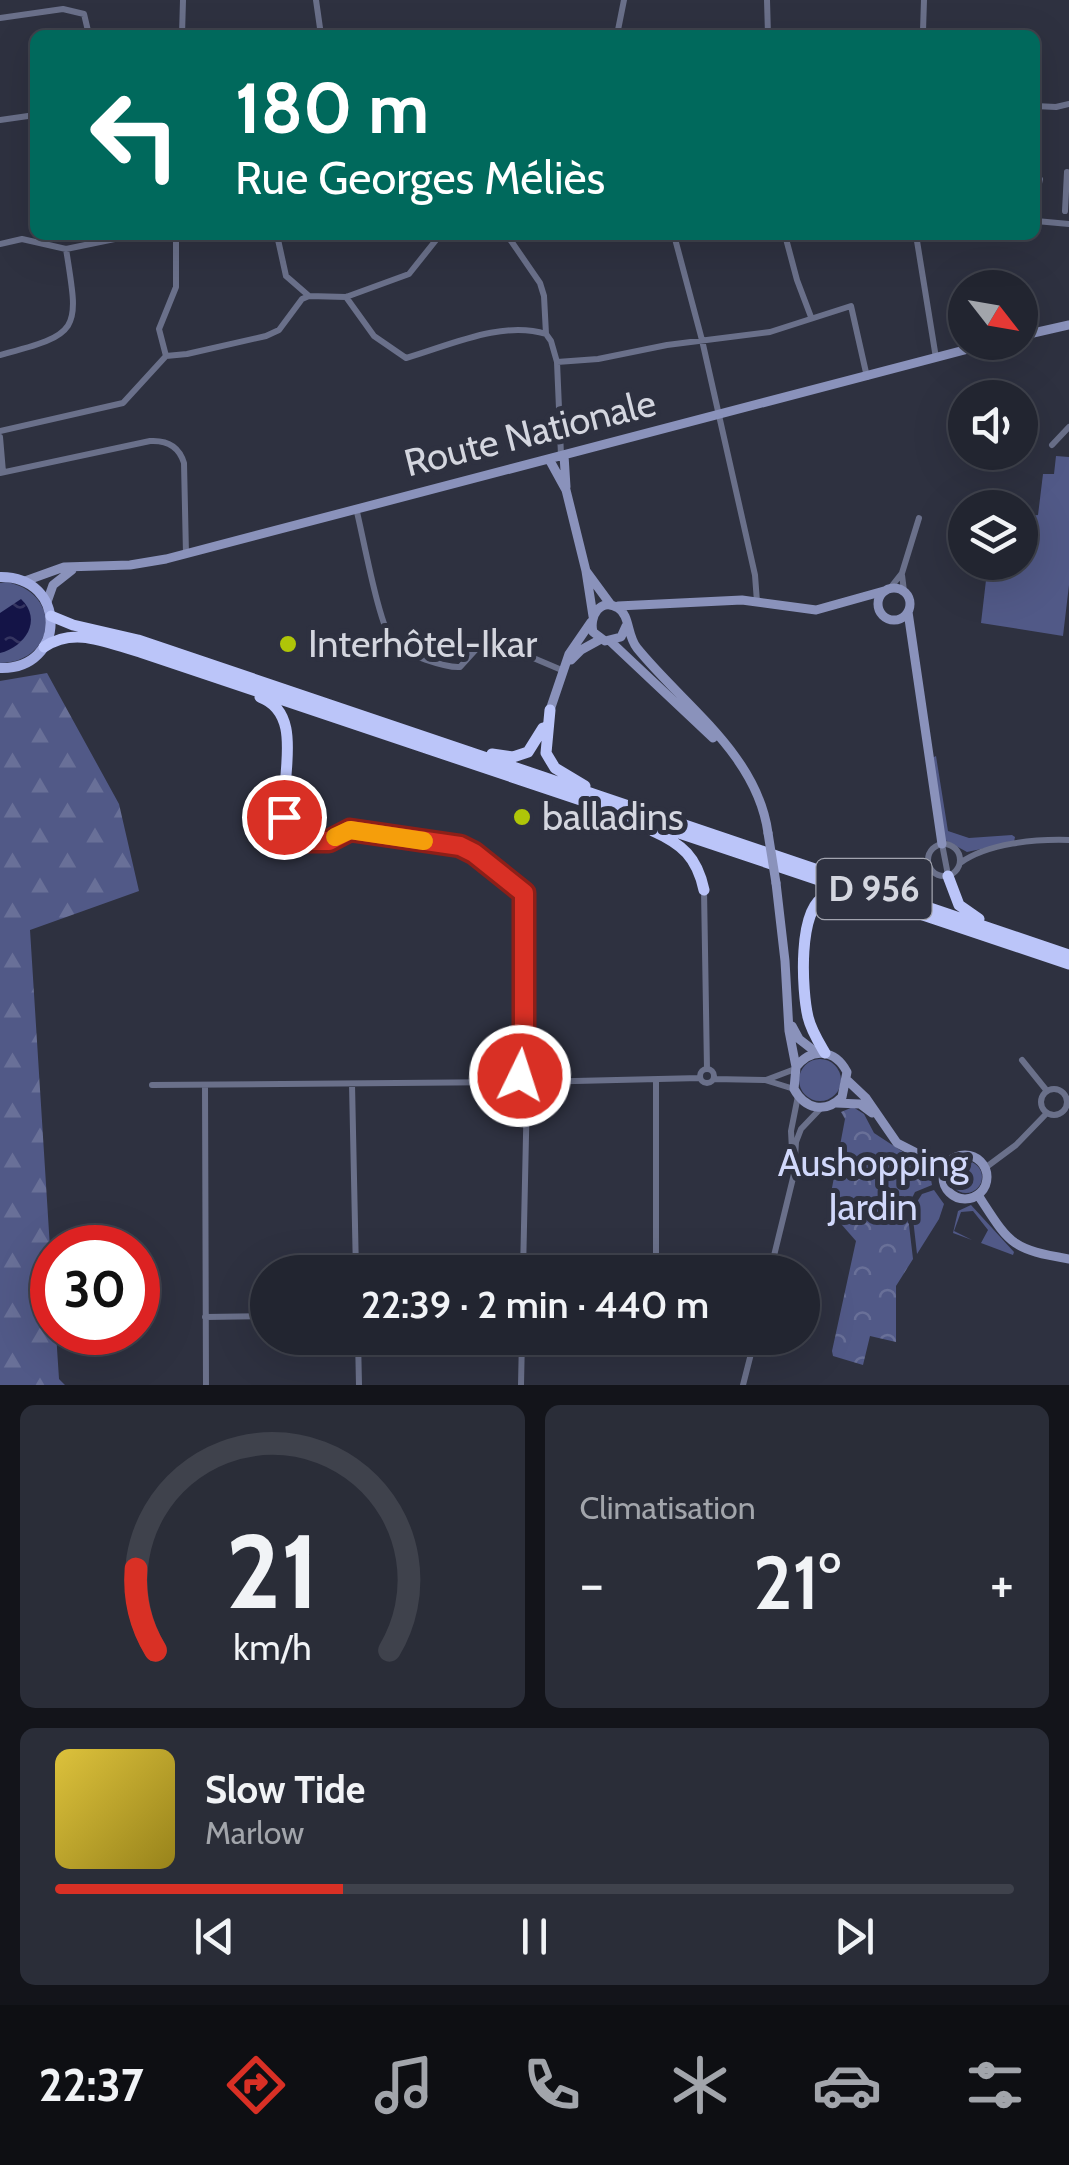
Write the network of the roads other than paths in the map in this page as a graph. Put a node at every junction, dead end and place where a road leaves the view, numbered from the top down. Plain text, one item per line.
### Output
1 (183, 0) edge
2 (316, 0) edge
3 (624, 0) edge
4 (766, 0) edge
5 (924, 0) edge
6 (0, 18) edge
7 (88, 30) edge
8 (182, 30) edge
9 (320, 30) edge
10 (618, 30) edge
11 (768, 30) edge
12 (923, 30) edge
13 (1040, 106) edge
14 (1069, 109) edge
15 (30, 115) edge
16 (0, 120) edge
17 (1067, 172) edge
18 (1067, 212) edge
19 (1040, 221) edge
20 (1066, 224) edge
21 (110, 240) edge
22 (176, 240) edge
23 (278, 240) edge
24 (436, 240) edge
25 (510, 240) edge
26 (675, 240) edge
27 (786, 240) edge
28 (917, 241) dead end
29 (0, 244) edge
30 (66, 249) junction
31 (309, 296) junction
32 (346, 297) junction
33 (811, 317) junction
34 (1069, 325) edge
35 (1038, 332) edge
36 (546, 334) junction
37 (702, 340) junction
38 (0, 354) edge
39 (948, 355) edge
40 (166, 356) junction
41 (936, 358) junction
42 (556, 362) junction
43 (867, 377) junction
44 (718, 416) junction
45 (1069, 427) edge
46 (0, 434) edge
47 (1052, 445) dead end
48 (563, 456) junction
49 (550, 459) junction
50 (2, 472) edge
51 (566, 490) junction
52 (356, 508) junction
53 (919, 518) dead end
54 (186, 554) junction
55 (78, 567) junction
56 (0, 569) edge
57 (586, 570) junction
58 (902, 574) junction
59 (5, 577) edge
60 (24, 581) junction
61 (888, 589) junction
62 (904, 591) junction
63 (851, 600) junction
64 (46, 602) junction
65 (757, 602) junction
66 (613, 606) junction
67 (653, 606) junction
68 (878, 607) junction
69 (908, 612) junction
70 (51, 616) junction
71 (592, 618) junction
72 (896, 620) junction
73 (627, 626) junction
74 (605, 640) junction
75 (910, 640) junction
76 (44, 647) junction
77 (564, 668) junction
78 (1, 669) edge
79 (231, 681) junction
80 (672, 698) junction
81 (550, 710) junction
82 (461, 750) junction
83 (285, 790) joint
84 (590, 802) junction
85 (666, 819) junction
86 (1069, 840) edge
87 (942, 844) junction
88 (957, 852) junction
89 (976, 853) junction
90 (960, 862) junction
91 (948, 876) junction
92 (704, 890) joint
93 (876, 899) junction
94 (1028, 942) junction
95 (1069, 956) edge
96 (1069, 964) edge
97 (789, 1014) junction
98 (821, 1053) junction
99 (1022, 1060) dead end
100 (707, 1068) junction
101 (796, 1068) junction
102 (524, 1074) junction
103 (700, 1078) junction
104 (714, 1079) junction
105 (764, 1080) junction
106 (848, 1080) junction
107 (656, 1081) junction
108 (517, 1082) junction
109 (533, 1082) junction
110 (352, 1084) junction
111 (152, 1085) dead end
112 (204, 1086) junction
113 (1066, 1089) edge
114 (527, 1090) junction
115 (1046, 1091) junction
116 (796, 1093) junction
117 (836, 1103) junction
118 (821, 1108) junction
119 (1067, 1110) edge
120 (1046, 1114) junction
121 (878, 1118) junction
122 (794, 1161) junction
123 (946, 1168) junction
124 (985, 1168) junction
125 (978, 1195) junction
126 (356, 1255) edge
127 (523, 1255) edge
128 (656, 1255) edge
129 (774, 1255) edge
130 (1069, 1259) edge
131 (250, 1316) edge
132 (205, 1317) junction
133 (358, 1355) edge
134 (522, 1355) edge
135 (751, 1355) edge
136 (206, 1385) edge
137 (359, 1385) edge
138 (521, 1385) edge
139 (743, 1385) edge

1 - 8 street
2 - 9 street
3 - 10 street
4 - 11 street
5 - 12 street
6 - 7 street
13 - 14 street
15 - 16 street
17 - 18 street
18 - 20 street
19 - 20 street
21 - 30 street
22 - 40 street
23 - 31 street
24 - 32 street
25 - 36 street
26 - 37 street
27 - 33 street
28 - 41 street
29 - 30 street
30 - 38 street
31 - 32 street
31 - 40 street
32 - 36 street
33 - 37 street
33 - 43 street
34 - 35 street
36 - 42 street
37 - 42 street
37 - 44 street
39 - 41 street, Route Nationale
40 - 46 street
41 - 43 street, Route Nationale
42 - 48 street
43 - 44 street, Route Nationale
44 - 48 street, Route Nationale
44 - 65 street
45 - 47 street
46 - 50 street
48 - 49 street, Route Nationale
48 - 51 street
49 - 51 street
49 - 52 street, Route Nationale
50 - 54 street
51 - 57 street
52 - 54 street, Route Nationale
52 - 77 street
53 - 58 street
54 - 55 street, Route Nationale
55 - 60 street, Route Nationale
55 - 64 street
56 - 59 street
57 - 66 street
57 - 71 street
58 - 61 street
58 - 62 street
59 - 60 main road
60 - 64 main road
61 - 62 street
61 - 63 street
61 - 68 street
62 - 69 street
63 - 65 street
63 - 68 street
64 - 70 main road
65 - 67 street
66 - 67 street
66 - 71 street
66 - 73 street
67 - 73 street
68 - 72 street
69 - 72 street
69 - 75 street
70 - 76 main road
70 - 82 highway, D 956
71 - 74 street
71 - 77 street
72 - 75 street
73 - 74 street
73 - 80 street
74 - 77 street
74 - 80 street
75 - 87 street
76 - 78 main road
76 - 79 highway, D 956
77 - 81 street
79 - 83 highway
79 - 84 highway, D 956
80 - 97 street, bridge
81 - 82 highway, D 956
81 - 85 highway, D 956
82 - 85 highway, D 956
83 - 102 street
84 - 92 highway, D 956
84 - 93 highway, D 956
85 - 94 highway, D 956
86 - 89 street
87 - 88 street
87 - 91 street
87 - 91 street
88 - 89 street
88 - 90 street
89 - 90 street
90 - 91 street
91 - 94 highway
92 - 100 street
93 - 96 highway, D 956
93 - 98 highway, D 956
94 - 95 highway, D 956
97 - 98 street
97 - 101 street
98 - 101 street
98 - 106 street
99 - 115 street
100 - 103 street
100 - 104 street
101 - 105 street
101 - 116 street
102 - 108 street
102 - 109 street
103 - 104 street
103 - 107 street
104 - 105 street
105 - 116 street
106 - 117 street
106 - 121 street
107 - 109 street
107 - 128 street
108 - 110 street
108 - 114 street
109 - 114 street
110 - 112 street
110 - 126 street
111 - 112 street
112 - 132 street
113 - 115 street
113 - 119 street
114 - 127 street
115 - 120 street
116 - 118 street
116 - 122 street
117 - 118 street
117 - 121 street
118 - 122 street
119 - 120 street
120 - 124 street
121 - 123 street
122 - 129 street
123 - 124 street
123 - 125 street
124 - 125 street
125 - 130 street
131 - 132 street
132 - 136 street
133 - 137 street
134 - 138 street
135 - 139 street

